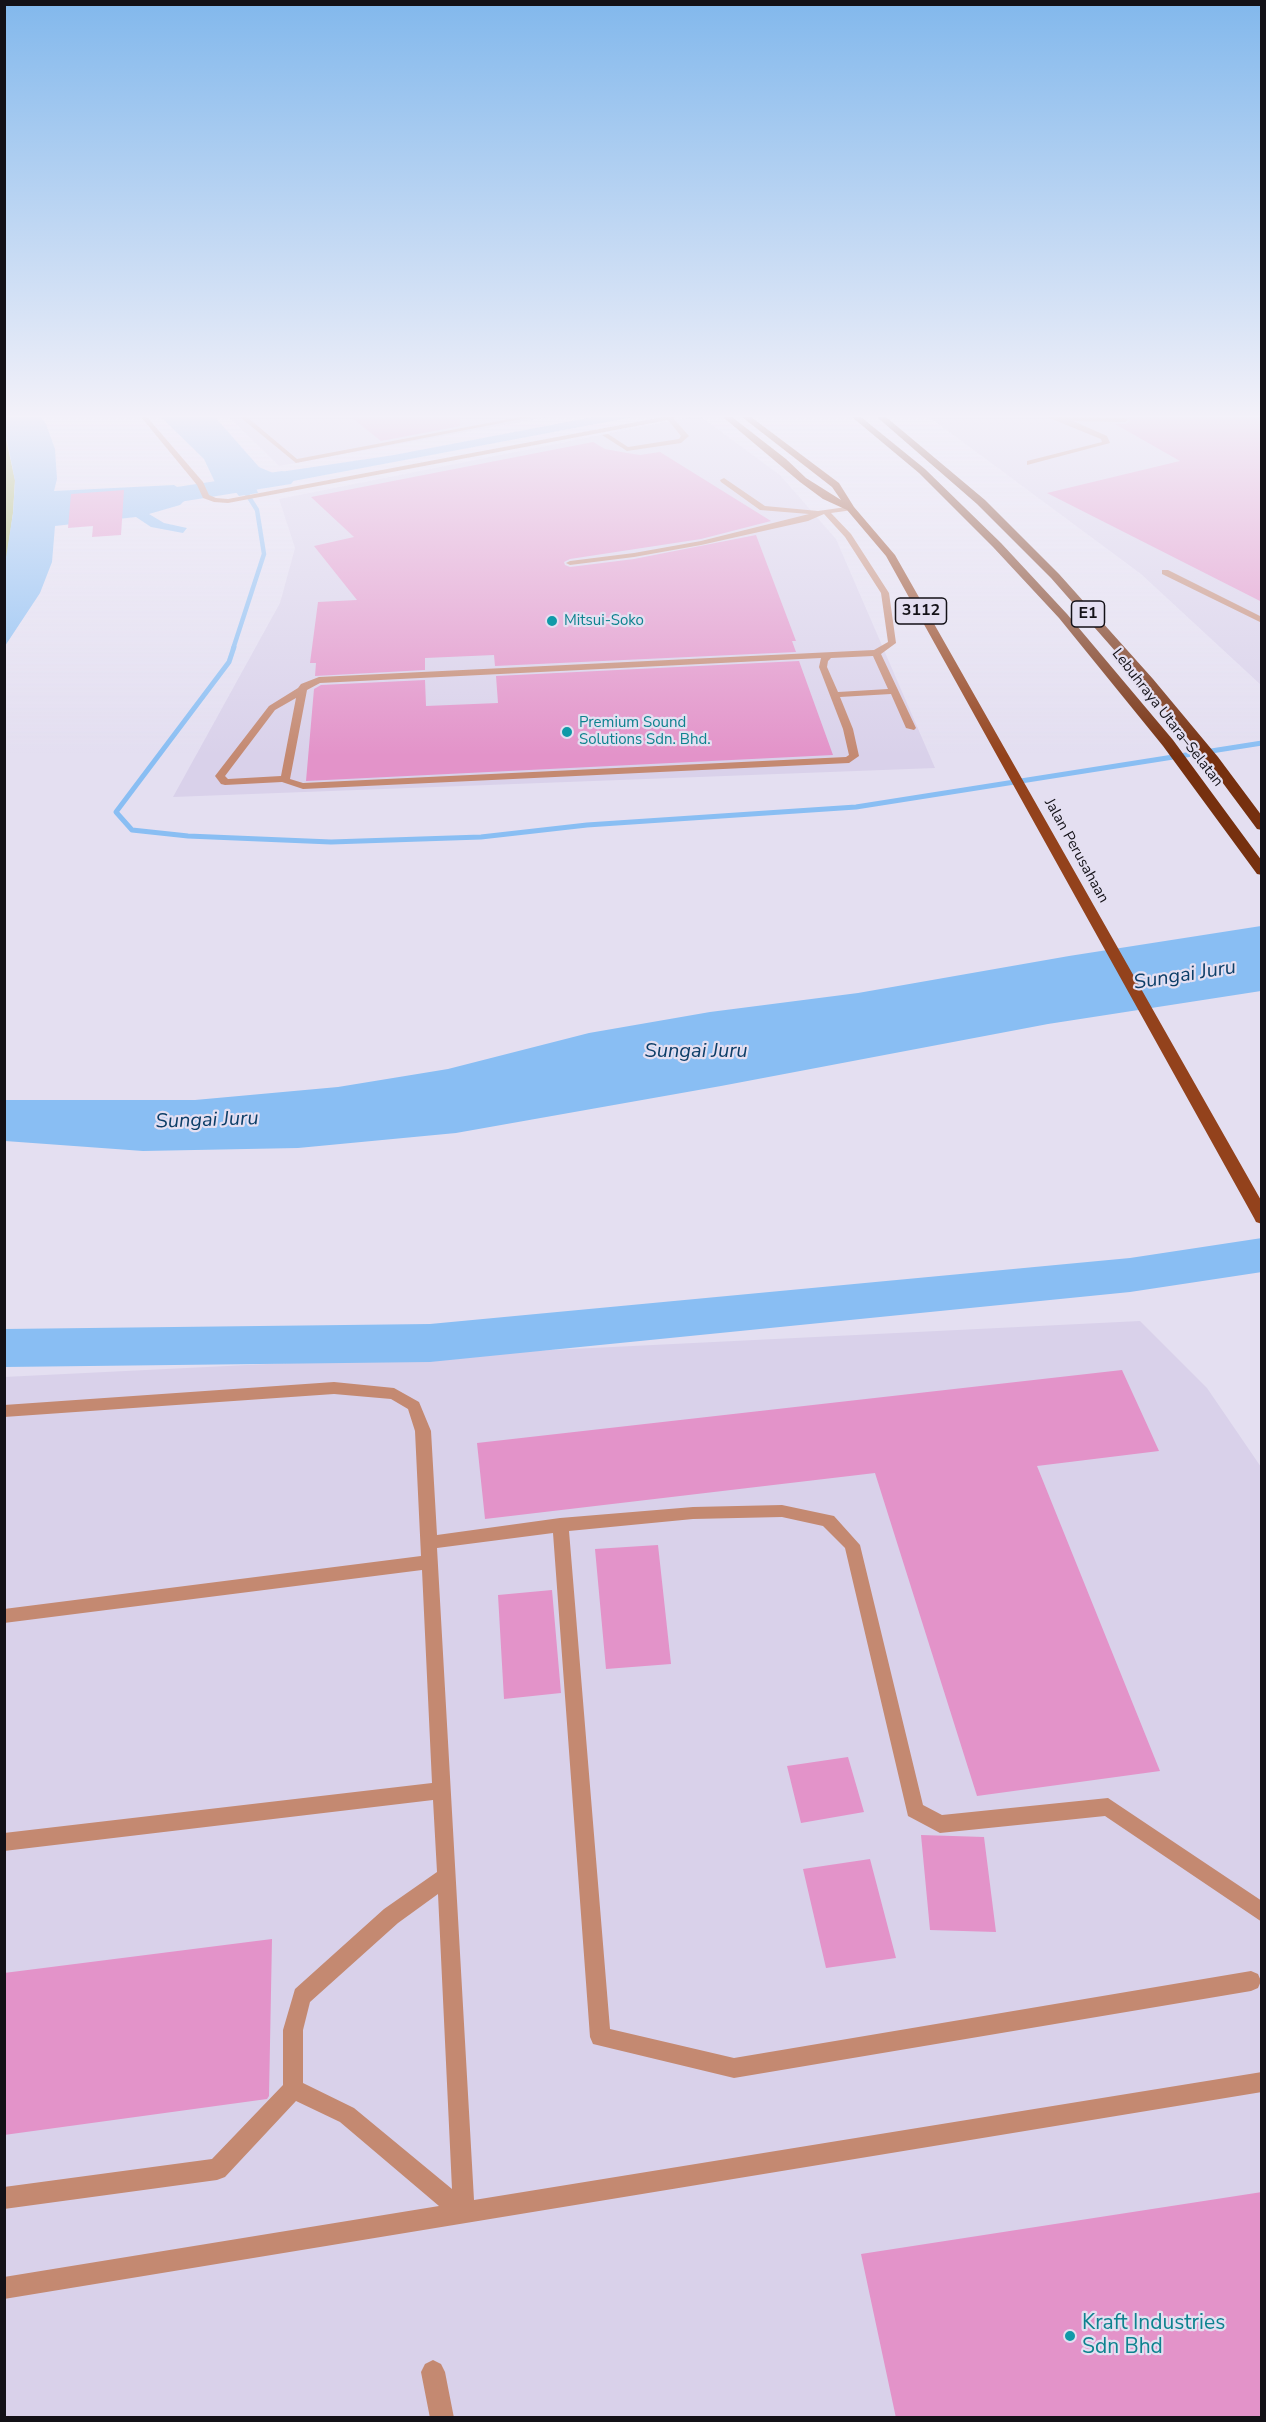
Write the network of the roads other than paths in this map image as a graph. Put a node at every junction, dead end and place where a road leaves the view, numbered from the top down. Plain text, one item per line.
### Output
1 (757, 530) edge
2 (841, 530) edge
3 (869, 530) edge
4 (983, 530) edge
5 (1009, 530) edge
6 (570, 563) dead end
7 (1165, 572) dead end
8 (1262, 621) edge
9 (876, 653) junction
10 (829, 655) junction
11 (302, 690) junction
12 (894, 691) junction
13 (836, 694) junction
14 (911, 728) dead end
15 (285, 779) junction
16 (1262, 826) edge
17 (1259, 868) edge
18 (1262, 1218) edge
19 (4, 1411) edge
20 (560, 1525) junction
21 (428, 1543) junction
22 (430, 1562) junction
23 (4, 1616) edge
24 (442, 1790) junction
25 (4, 1842) edge
26 (446, 1877) junction
27 (1262, 1913) edge
28 (1251, 1981) dead end
29 (1262, 2082) edge
30 (293, 2089) junction
31 (4, 2198) edge
32 (464, 2213) junction
33 (4, 2288) edge
34 (433, 2372) dead end
35 (442, 2418) edge

1 - 6 lane
2 - 9 lane
3 - 18 main road, Jalan Perusahaan / 3112
4 - 17 highway, Lebuhraya Utara–Selatan / E1
5 - 16 highway, Lebuhraya Utara–Selatan / E1
7 - 8 lane
9 - 10 lane
9 - 12 lane
10 - 11 lane
10 - 13 lane
11 - 15 lane
11 - 15 lane
12 - 13 lane
12 - 14 lane
13 - 15 lane
19 - 21 lane
20 - 21 lane
20 - 27 lane
20 - 28 lane
21 - 22 lane
22 - 23 lane
22 - 24 lane
24 - 25 lane
24 - 26 lane
26 - 30 lane
26 - 32 lane
29 - 32 lane
30 - 31 lane
30 - 32 lane
32 - 33 lane
34 - 35 lane

